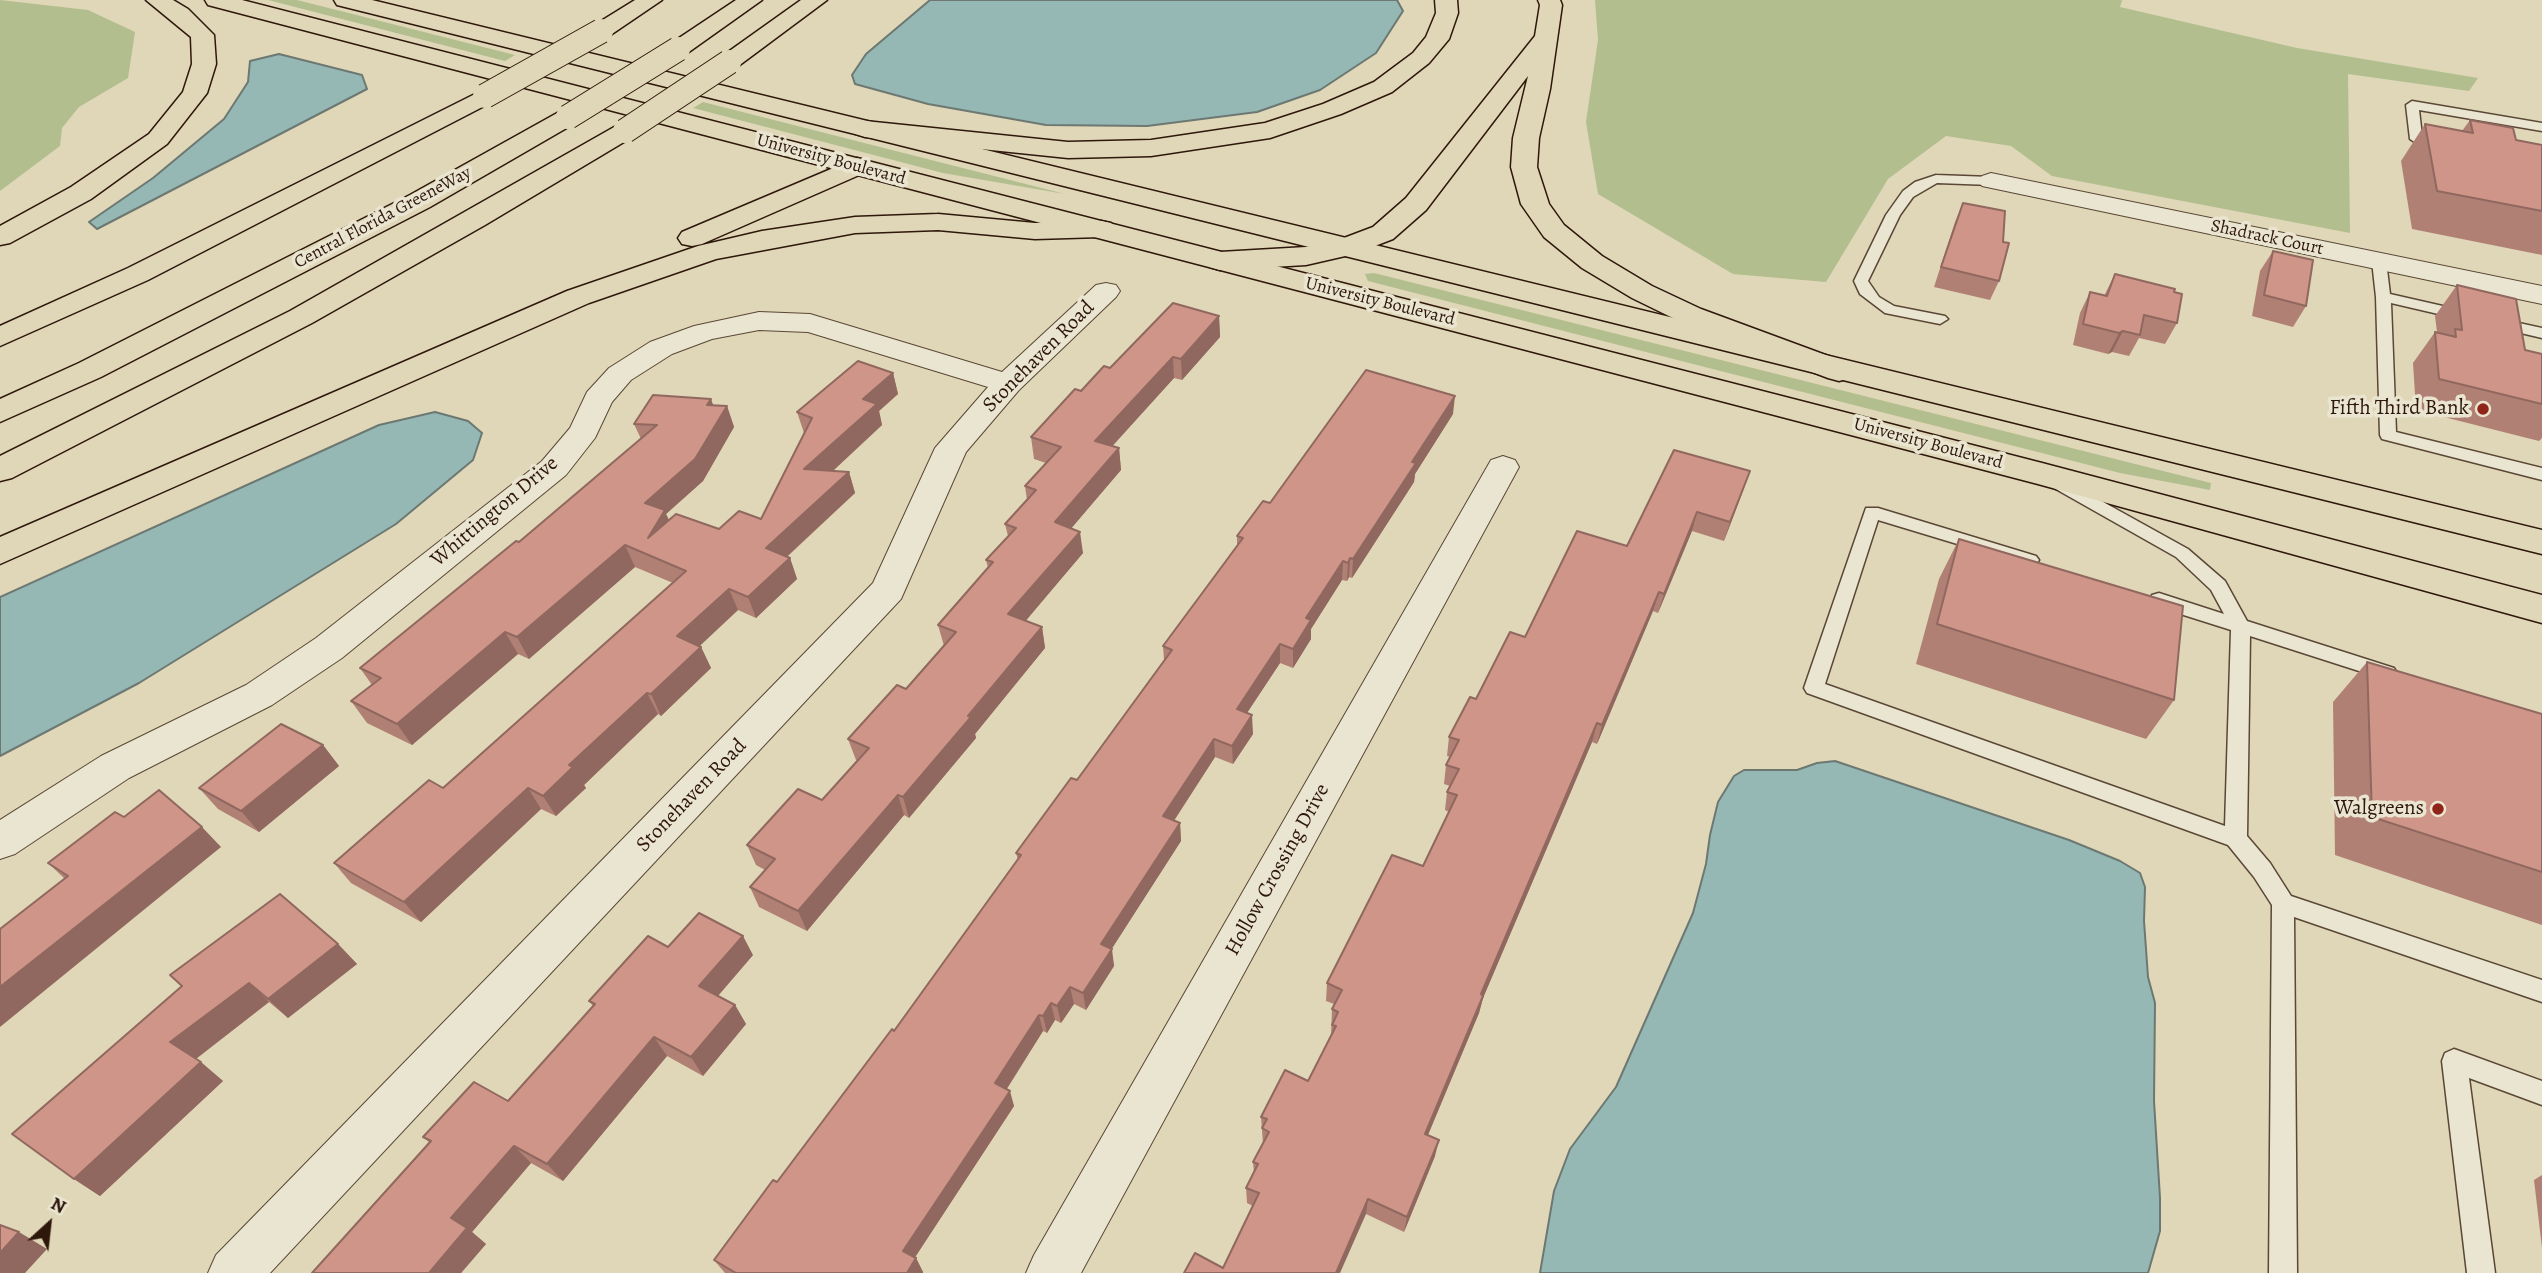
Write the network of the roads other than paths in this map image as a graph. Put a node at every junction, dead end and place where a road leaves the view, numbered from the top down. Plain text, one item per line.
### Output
1 (157, 0) edge
2 (216, 0) edge
3 (345, 0) edge
4 (651, 0) edge
5 (751, 0) edge
6 (816, 0) edge
7 (1446, 0) edge
8 (1549, 0) edge
9 (1544, 39) junction
10 (865, 129) junction
11 (2541, 131) edge
12 (2454, 146) edge
13 (857, 166) junction
14 (1991, 181) joint
15 (1101, 229) junction
16 (0, 237) edge
17 (1345, 248) junction
18 (1220, 261) junction
19 (2379, 261) junction
20 (1106, 291) dead end
21 (2542, 295) edge
22 (579, 297) junction
23 (2383, 297) junction
24 (1940, 319) dead end
25 (2542, 333) edge
26 (0, 337) edge
27 (1839, 371) junction
28 (1008, 383) junction
29 (0, 412) edge
30 (1503, 467) dead end
31 (0, 470) edge
32 (2042, 474) junction
33 (2542, 474) edge
34 (2542, 542) edge
35 (0, 551) edge
36 (2042, 564) edge
37 (2147, 596) edge
38 (2542, 610) edge
39 (2241, 627) junction
40 (2411, 681) edge
41 (2236, 839) junction
42 (0, 842) edge
43 (2283, 903) junction
44 (2542, 991) edge
45 (2542, 1093) edge
46 (234, 1273) edge
47 (1052, 1273) edge
48 (2283, 1273) edge
49 (2481, 1273) edge

1 - 16 main road
2 - 13 main road, University Boulevard
3 - 10 main road, University Boulevard
4 - 26 main road, bridge
5 - 29 main road, Central Florida GreeneWay, bridge
6 - 31 main road, bridge
7 - 10 main road
8 - 9 main road
9 - 17 main road
9 - 27 main road
10 - 17 main road, University Boulevard
11 - 12 lane
13 - 15 main road, University Boulevard
13 - 22 main road
14 - 19 street, Shadrack Court
14 - 24 lane
15 - 18 main road, University Boulevard
15 - 22 main road
17 - 18 main road
17 - 27 main road, University Boulevard
18 - 32 main road, University Boulevard
19 - 21 street, Shadrack Court
19 - 23 lane
20 - 28 street, Stonehaven Road
22 - 35 main road
23 - 25 lane
23 - 33 lane
27 - 34 main road, University Boulevard
28 - 42 street, Whittington Drive
28 - 46 street, Stonehaven Road
30 - 47 street, Hollow Crossing Drive
32 - 38 main road, University Boulevard
32 - 39 lane
36 - 41 lane
37 - 39 lane
39 - 40 lane
39 - 41 lane
41 - 43 lane
43 - 44 lane
43 - 48 lane
45 - 49 lane

